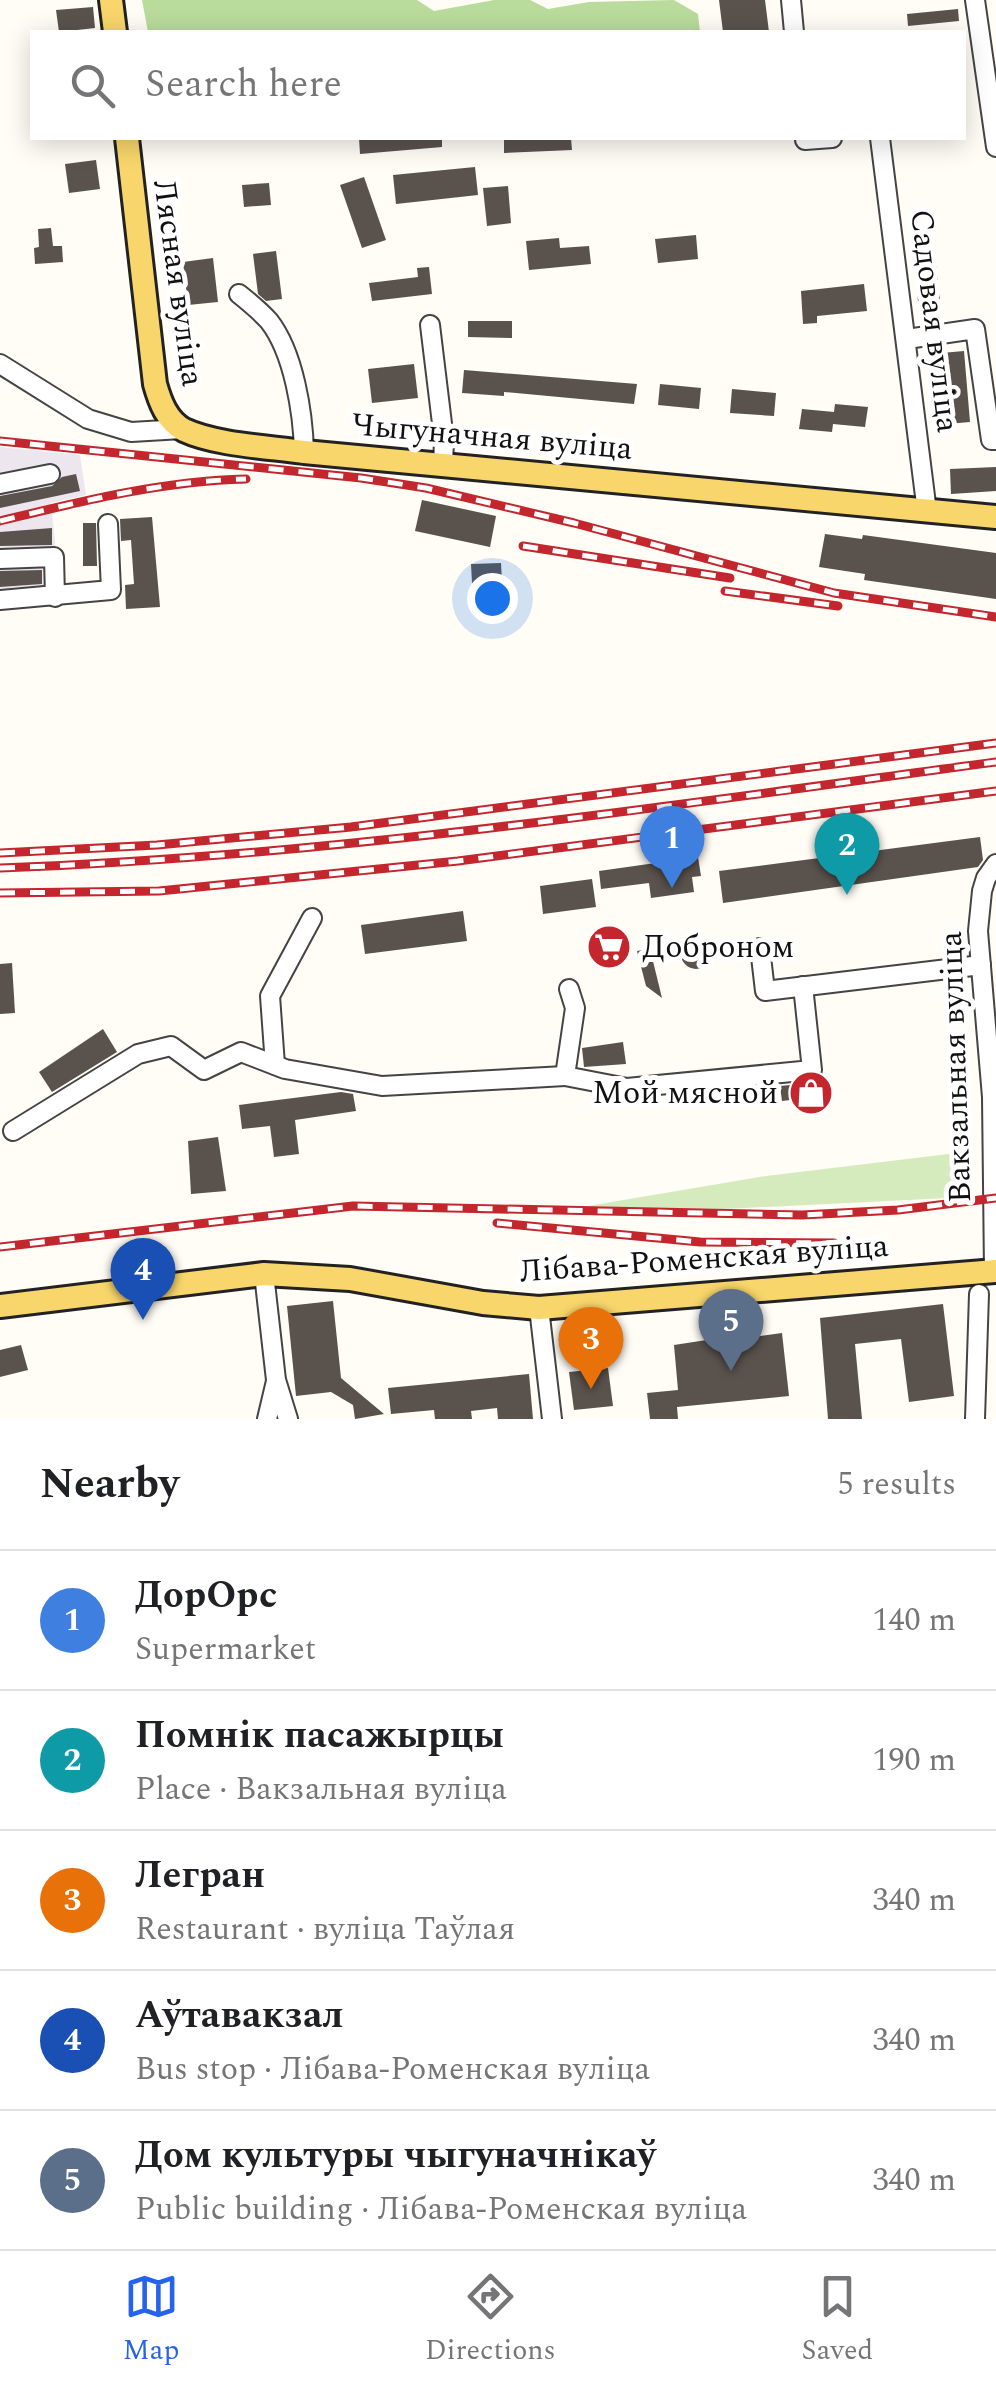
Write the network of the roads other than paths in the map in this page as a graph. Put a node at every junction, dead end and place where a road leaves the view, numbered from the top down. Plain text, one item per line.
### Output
1 (111, 0) edge
2 (790, 0) edge
3 (975, 0) edge
4 (115, 30) edge
5 (794, 30) edge
6 (127, 140) edge
7 (880, 140) edge
8 (996, 148) edge
9 (239, 294) dead end
10 (430, 325) dead end
11 (906, 339) junction
12 (0, 364) edge
13 (182, 430) junction
14 (996, 440) edge
15 (304, 452) junction
16 (442, 465) junction
17 (50, 474) dead end
18 (0, 484) edge
19 (928, 512) junction
20 (996, 518) edge
21 (108, 524) dead end
22 (0, 560) edge
23 (55, 596) junction
24 (0, 600) edge
25 (996, 864) edge
26 (312, 918) dead end
27 (760, 948) dead end
28 (980, 964) junction
29 (803, 986) junction
30 (569, 990) dead end
31 (275, 1064) junction
32 (993, 1069) edge
33 (565, 1076) junction
34 (14, 1131) dead end
35 (264, 1274) junction
36 (996, 1274) edge
37 (979, 1294) dead end
38 (0, 1306) edge
39 (540, 1308) junction
40 (276, 1380) junction
41 (267, 1419) edge
42 (288, 1419) edge
43 (552, 1419) edge
44 (974, 1419) edge

1 - 4 main road
2 - 5 street
3 - 8 street
6 - 13 main road, Лясная вуліца
7 - 11 street, Садовая вуліца
9 - 15 street
10 - 16 street
11 - 14 street
11 - 19 street, Садовая вуліца
12 - 13 street, Чыгуначная вуліца
13 - 15 main road, Чыгуначная вуліца
15 - 16 main road, Чыгуначная вуліца
16 - 19 main road, Чыгуначная вуліца
17 - 18 street
19 - 20 main road, Чыгуначная вуліца
21 - 23 street
22 - 23 street
23 - 24 street
25 - 28 street, Вакзальная вуліца
26 - 31 street
27 - 29 street
28 - 29 street
28 - 32 street, Вакзальная вуліца
29 - 33 street
30 - 33 street
31 - 33 street
31 - 34 street
32 - 36 street, Вакзальная вуліца
35 - 38 main road, Лібава-Роменская вуліца
35 - 39 main road, Лібава-Роменская вуліца
35 - 40 street
36 - 39 main road, Лібава-Роменская вуліца
37 - 44 street
39 - 43 street
40 - 41 street
40 - 42 street

